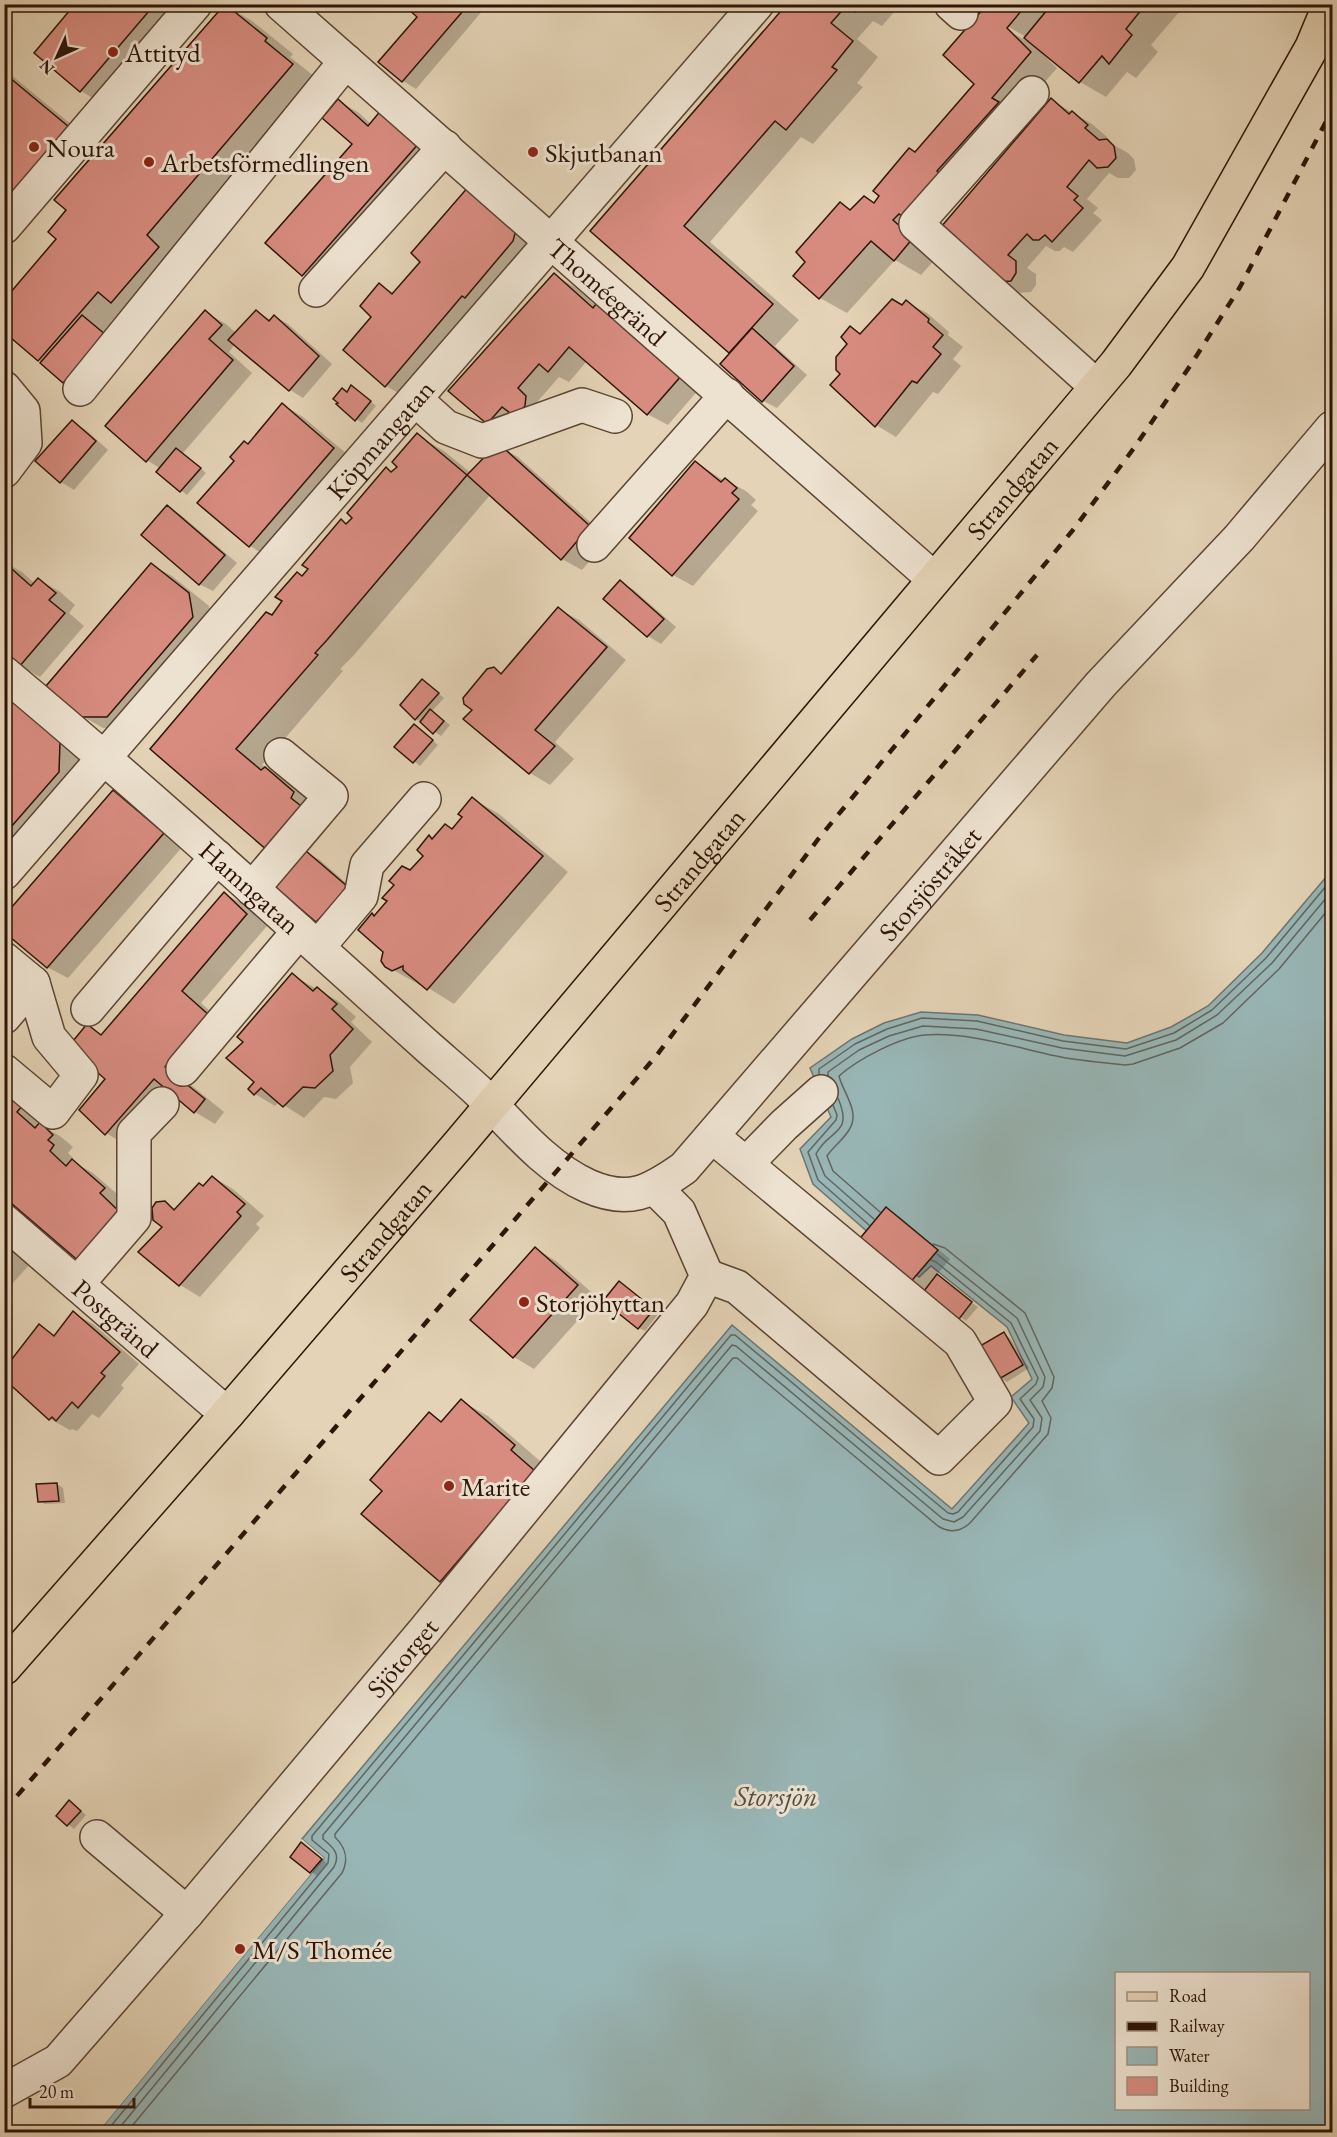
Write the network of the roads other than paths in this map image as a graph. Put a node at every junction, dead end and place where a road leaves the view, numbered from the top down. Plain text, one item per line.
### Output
1 (195, 4) edge
2 (281, 4) edge
3 (758, 4) edge
4 (1330, 4) edge
5 (346, 61) junction
6 (1032, 93) dead end
7 (445, 147) junction
8 (4, 227) edge
9 (552, 241) junction
10 (316, 290) dead end
11 (1096, 386) junction
12 (4, 388) edge
13 (80, 389) dead end
14 (727, 395) junction
15 (415, 399) junction
16 (615, 416) dead end
17 (1332, 428) edge
18 (4, 471) edge
19 (594, 545) dead end
20 (934, 579) junction
21 (4, 673) edge
22 (281, 755) dead end
23 (105, 756) junction
24 (424, 799) dead end
25 (217, 857) junction
26 (4, 873) edge
27 (252, 889) junction
28 (309, 940) junction
29 (4, 958) edge
30 (33, 983) junction
31 (88, 1008) dead end
32 (4, 1017) edge
33 (183, 1069) dead end
34 (4, 1071) edge
35 (821, 1092) dead end
36 (162, 1104) dead end
37 (491, 1106) junction
38 (712, 1136) junction
39 (746, 1164) junction
40 (655, 1188) junction
41 (4, 1221) edge
42 (706, 1276) junction
43 (77, 1284) junction
44 (228, 1413) junction
45 (4, 1668) edge
46 (97, 1837) dead end
47 (187, 1912) junction
48 (4, 2091) edge

1 - 8 street
2 - 5 street, Thoméegränd
3 - 9 street, Köpmangatan
4 - 11 main road, Strandgatan
5 - 7 street, Thoméegränd
5 - 13 street
6 - 11 street
7 - 9 street, Thoméegränd
7 - 10 street
9 - 14 street, Thoméegränd
9 - 15 street, Köpmangatan
11 - 20 main road, Strandgatan
12 - 18 street
14 - 19 street
14 - 20 street, Thoméegränd
15 - 16 street
15 - 23 street, Köpmangatan
17 - 38 street, Storsjöstråket
20 - 37 main road, Strandgatan
21 - 23 street, Hamngatan
22 - 27 street
23 - 25 street, Hamngatan
23 - 26 street, Köpmangatan
24 - 28 street
25 - 27 street, Hamngatan
25 - 31 street
27 - 28 street, Hamngatan
28 - 33 street
28 - 37 street, Hamngatan
29 - 30 street
30 - 32 street
30 - 34 street
35 - 39 street
36 - 43 street
37 - 40 street, Storsjöstråket
37 - 44 main road, Strandgatan
38 - 39 street
38 - 40 street, Storsjöstråket
39 - 42 street
40 - 42 street
41 - 43 street, Postgränd
42 - 47 street, Sjötorget
43 - 44 street, Postgränd
44 - 45 main road, Strandgatan
46 - 47 street
47 - 48 street, Sjötorget

